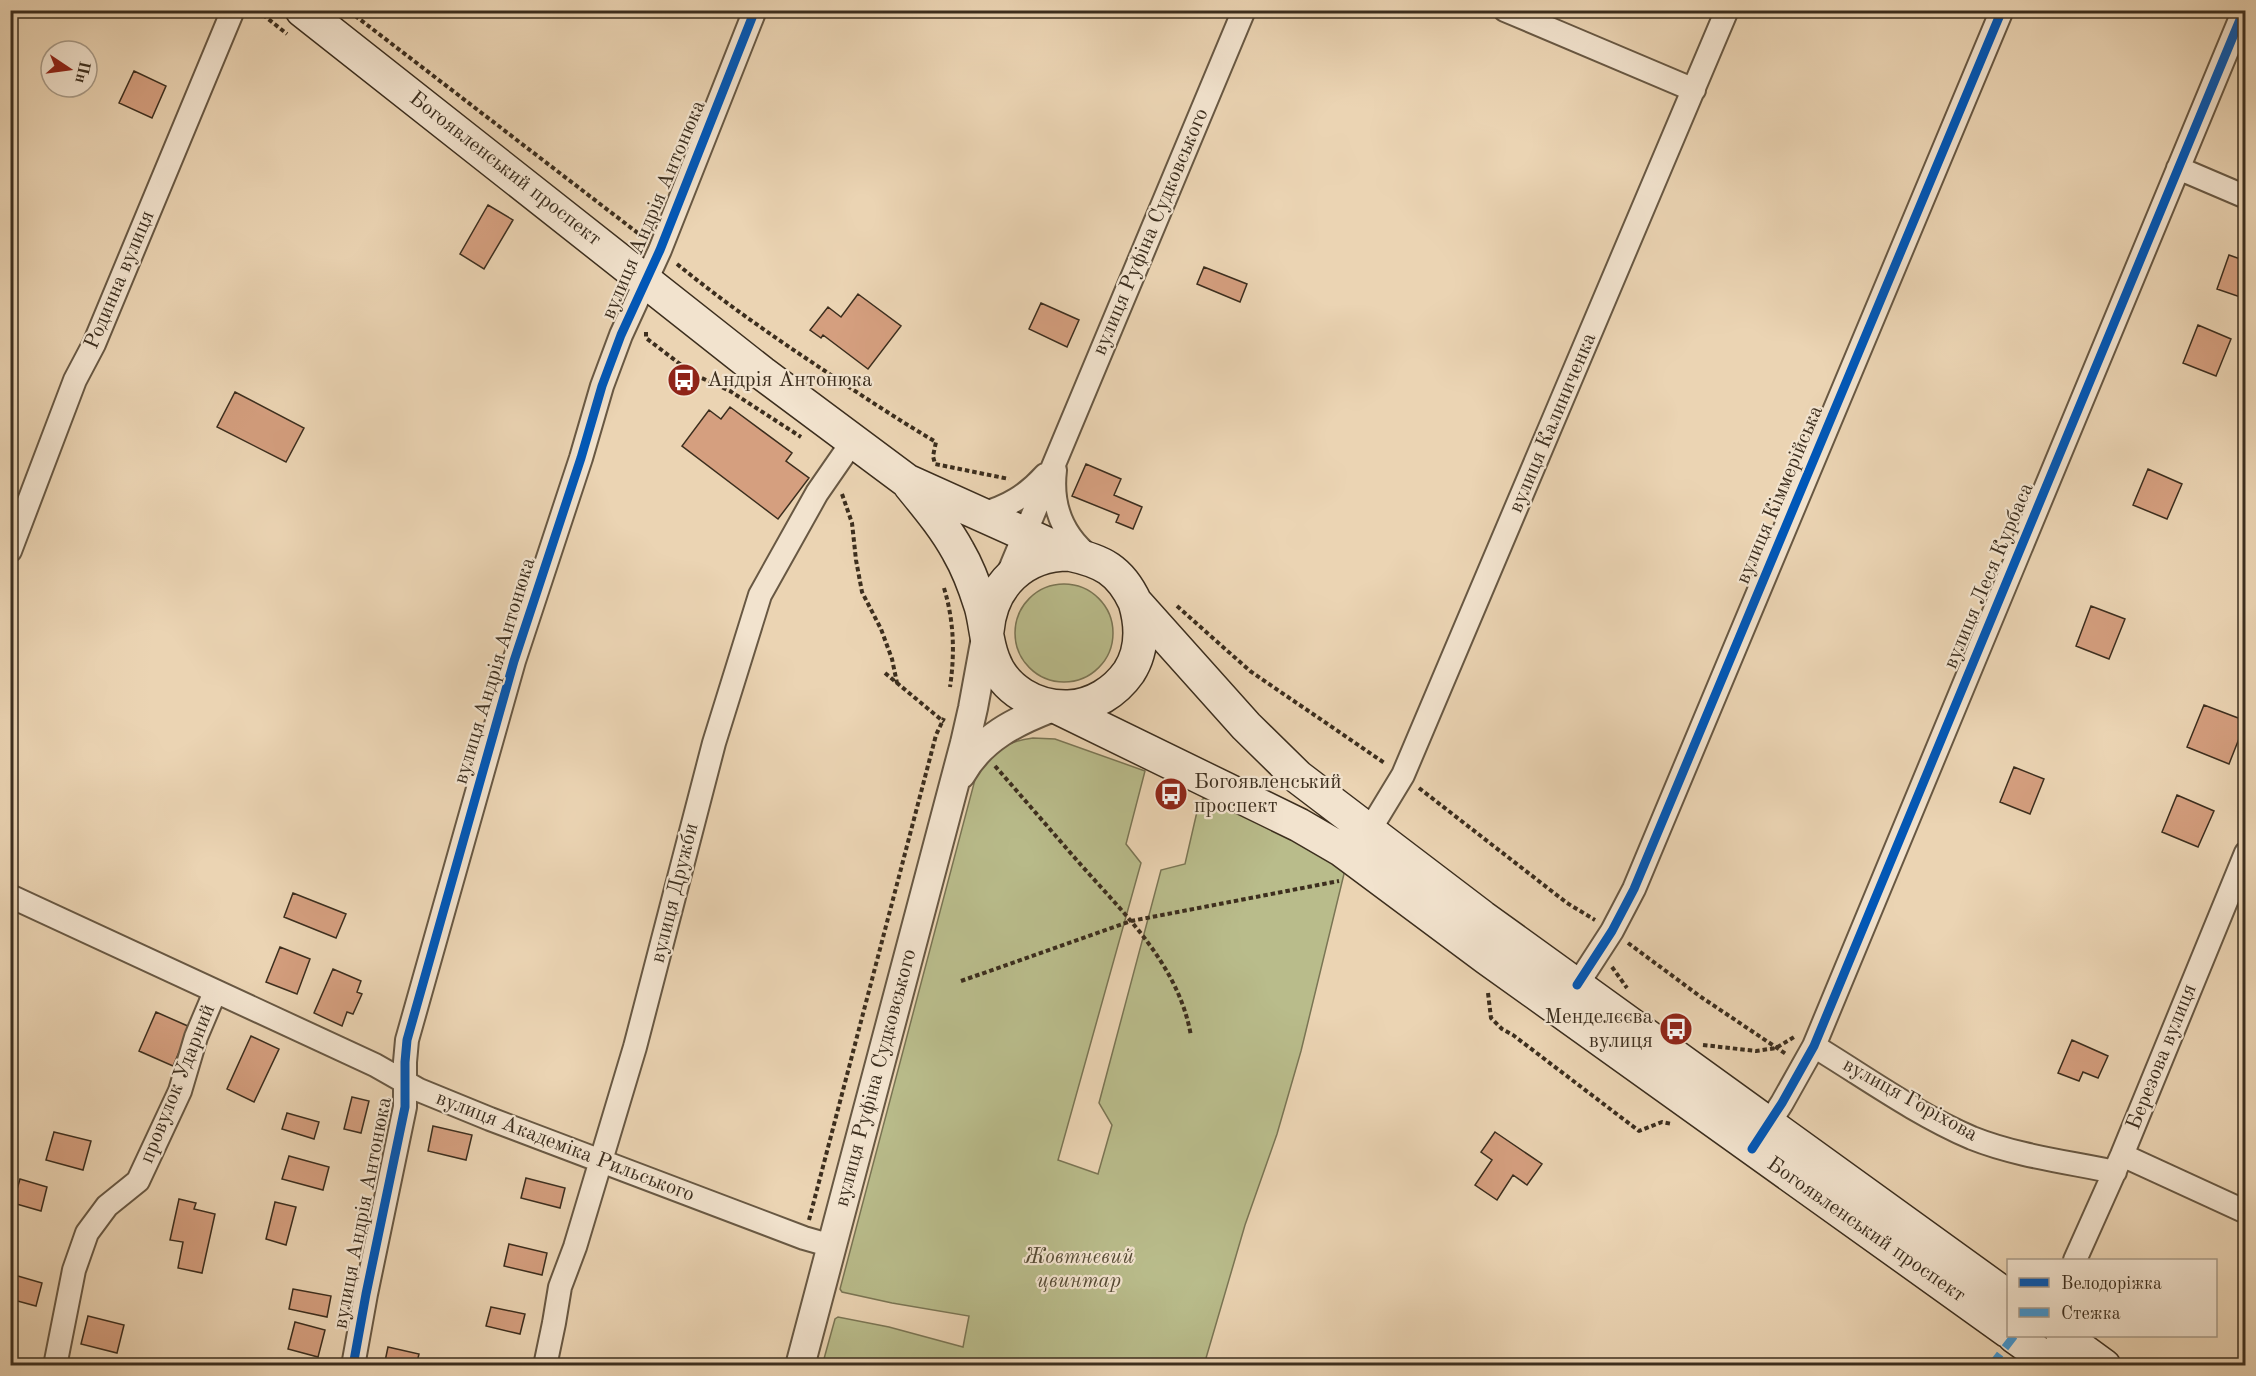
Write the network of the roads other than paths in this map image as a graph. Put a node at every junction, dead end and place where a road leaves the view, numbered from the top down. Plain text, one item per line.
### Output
1 (233, 10) edge
2 (755, 10) edge
3 (1244, 10) edge
4 (1505, 10) edge
5 (1727, 10) edge
6 (2002, 10) edge
7 (2244, 10) edge
8 (297, 24) edge
9 (1694, 90) junction
10 (2178, 168) junction
11 (2246, 198) edge
12 (640, 291) junction
13 (847, 451) junction
14 (1059, 454) junction
15 (907, 481) junction
16 (981, 514) junction
17 (1024, 533) junction
18 (10, 550) edge
19 (1080, 556) junction
20 (1005, 581) junction
21 (1135, 602) junction
22 (987, 631) junction
23 (1055, 707) junction
24 (971, 747) junction
25 (1368, 831) junction
26 (2246, 853) edge
27 (10, 896) edge
28 (1577, 985) junction
29 (215, 992) junction
30 (1806, 1046) junction
31 (405, 1082) junction
32 (1760, 1136) junction
33 (601, 1162) junction
34 (2118, 1164) junction
35 (2246, 1212) edge
36 (832, 1246) junction
37 (2075, 1259) edge
38 (2007, 1296) edge
39 (2007, 1330) edge
40 (2017, 1337) edge
41 (2066, 1337) edge
42 (55, 1365) edge
43 (353, 1365) edge
44 (545, 1365) edge
45 (800, 1365) edge
46 (2056, 1365) edge
47 (2104, 1365) edge

1 - 18 street, Родинна вулиця
2 - 12 street, вулиця Андрія Антонюка
3 - 14 street, вулиця Руфіна Судковського
4 - 9 street
5 - 9 street, вулиця Калиниченка
6 - 28 street, вулиця Кіммерійська
7 - 10 street, вулиця Леся Курбаса
8 - 12 main road, Богоявленський проспект
9 - 25 street, вулиця Калиниченка
10 - 11 street
10 - 30 street, вулиця Леся Курбаса
12 - 13 main road, Богоявленський проспект
12 - 31 street, вулиця Андрія Антонюка
13 - 15 main road, Богоявленський проспект
13 - 33 street, вулиця Дружби
14 - 16 street, вулиця Руфіна Судковського
14 - 17 street, вулиця Руфіна Судковського
14 - 19 street, вулиця Руфіна Судковського
15 - 16 main road, Богоявленський проспект
15 - 22 main road, Богоявленський проспект
16 - 17 main road, Богоявленський проспект
17 - 19 main road, Богоявленський проспект
17 - 20 street, вулиця Руфіна Судковського
19 - 20 main road
19 - 21 main road, Богоявленський проспект
20 - 22 main road, вулиця Руфіна Судковського
21 - 23 main road
21 - 25 main road, Богоявленський проспект
22 - 23 main road, Богоявленський проспект
22 - 24 street, вулиця Руфіна Судковського
23 - 24 street, вулиця Руфіна Судковського
23 - 32 main road, Богоявленський проспект
24 - 36 street, вулиця Руфіна Судковського
25 - 28 main road, Богоявленський проспект
26 - 34 street, Березова вулиця
27 - 29 street, вулиця Академіка Рильського
28 - 32 main road, Богоявленський проспект
29 - 31 street, вулиця Академіка Рильського
29 - 42 street, провулок Ударний
30 - 32 street, вулиця Леся Курбаса
30 - 34 street, вулиця Горіхова
31 - 33 street, вулиця Академіка Рильського
31 - 43 street, вулиця Андрія Антонюка
32 - 38 main road, Богоявленський проспект
32 - 39 main road, Богоявленський проспект
33 - 36 street, вулиця Академіка Рильського
33 - 44 street, вулиця Дружби
34 - 35 street, вулиця Горіхова
34 - 37 street, Березова вулиця
36 - 45 street, вулиця Руфіна Судковського
40 - 46 main road
41 - 47 main road

